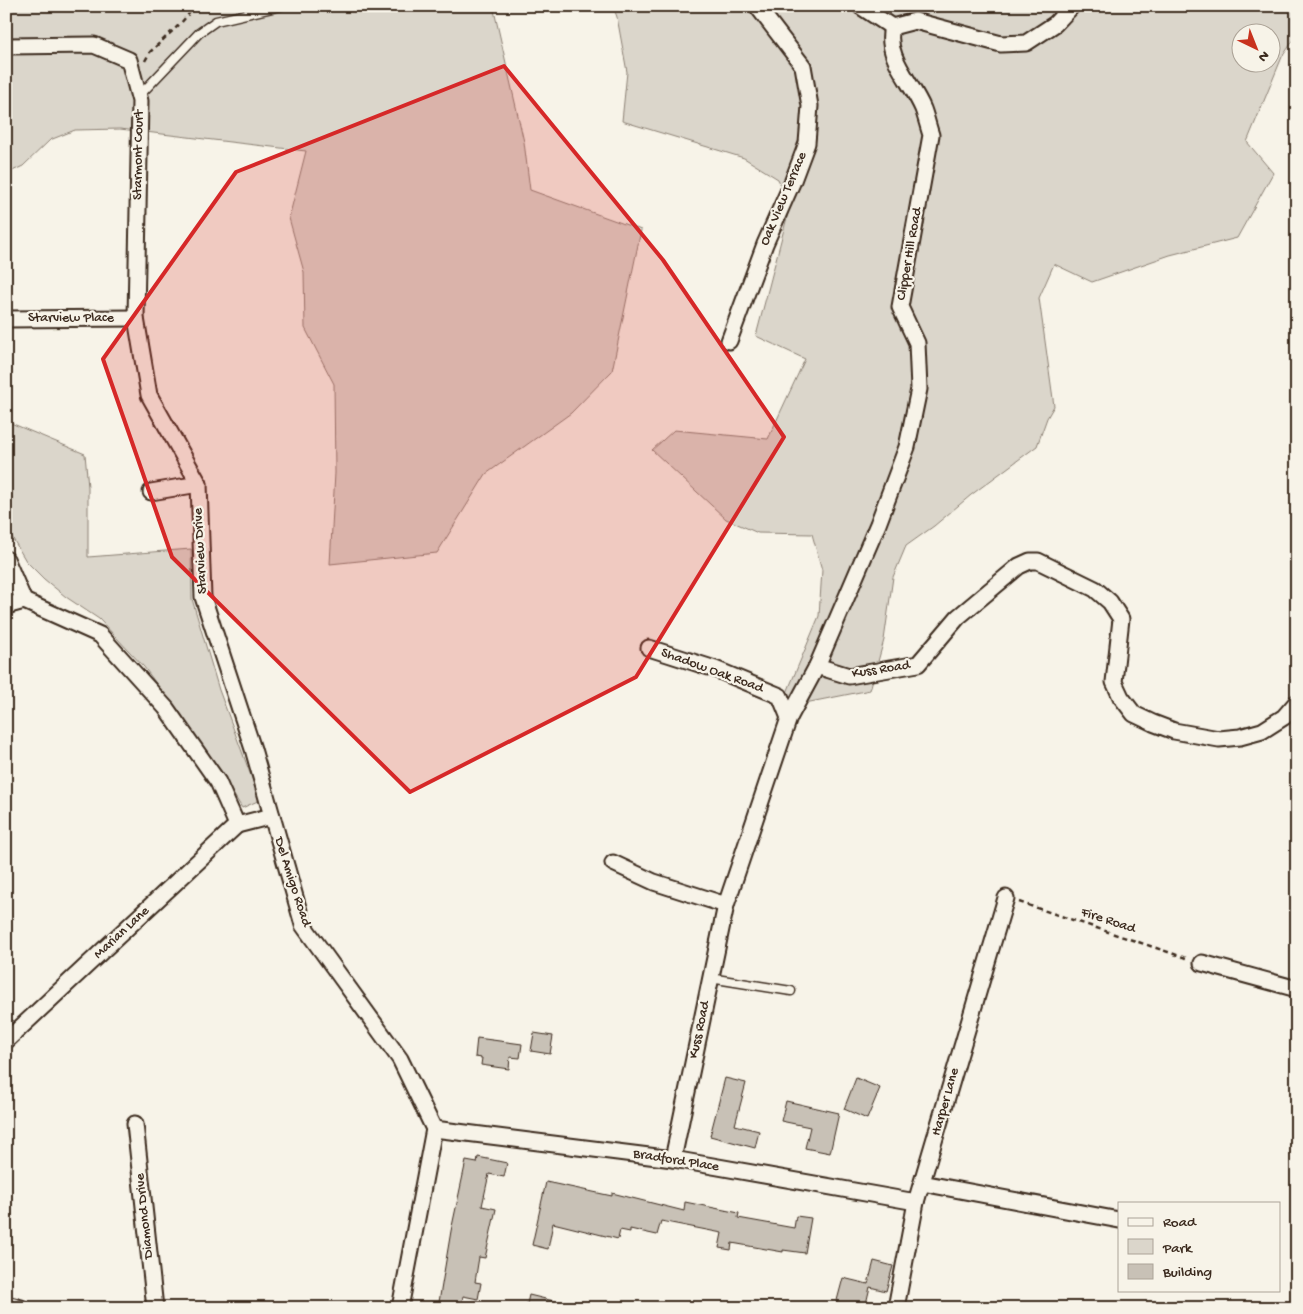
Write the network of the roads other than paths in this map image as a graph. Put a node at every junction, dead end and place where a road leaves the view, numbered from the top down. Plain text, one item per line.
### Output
1 (281, 6) edge
2 (757, 6) edge
3 (860, 6) edge
4 (1072, 6) edge
5 (892, 27) junction
6 (6, 46) edge
7 (137, 90) junction
8 (136, 318) junction
9 (6, 319) edge
10 (729, 342) dead end
11 (198, 484) junction
12 (151, 492) dead end
13 (6, 559) edge
14 (24, 601) junction
15 (6, 606) edge
16 (649, 648) dead end
17 (818, 666) junction
18 (1297, 702) edge
19 (789, 718) junction
20 (272, 816) junction
21 (238, 825) junction
22 (613, 863) dead end
23 (1006, 898) road end
24 (726, 905) junction
25 (1202, 963) road end
26 (710, 978) junction
27 (1297, 989) edge
28 (791, 991) dead end
29 (6, 1041) edge
30 (135, 1124) dead end
31 (434, 1129) junction
32 (673, 1159) junction
33 (922, 1183) junction
34 (916, 1202) junction
35 (1118, 1220) edge
36 (6, 1304) edge
37 (21, 1308) edge
38 (155, 1308) edge
39 (400, 1308) edge
40 (896, 1308) edge

1 - 7 lane
2 - 10 street, Oak View Terrace
3 - 5 street
4 - 5 street
5 - 17 street, Clipper Hill Road
6 - 7 street, Starmont Court
7 - 8 street, Starmont Court
8 - 9 street, Starview Place
8 - 11 street, Starview Drive
11 - 12 street
11 - 20 street, Starview Drive
13 - 14 street
14 - 15 street
14 - 21 street
16 - 19 street, Shadow Oak Road
17 - 18 street, Kuss Road
17 - 19 street, Kuss Road
19 - 24 street, Kuss Road
20 - 21 street
20 - 31 street, Del Amigo Road
21 - 29 street, Marian Lane
22 - 24 street
23 - 33 street, Harper Lane
24 - 26 street, Kuss Road
25 - 27 street
26 - 28 lane
26 - 32 street, Kuss Road
30 - 38 street, Diamond Drive
31 - 32 street, Bradford Place
31 - 39 street
32 - 34 street, Bradford Place
33 - 34 street, Harper Lane
33 - 35 street
34 - 40 street, Harper Lane
36 - 37 street

